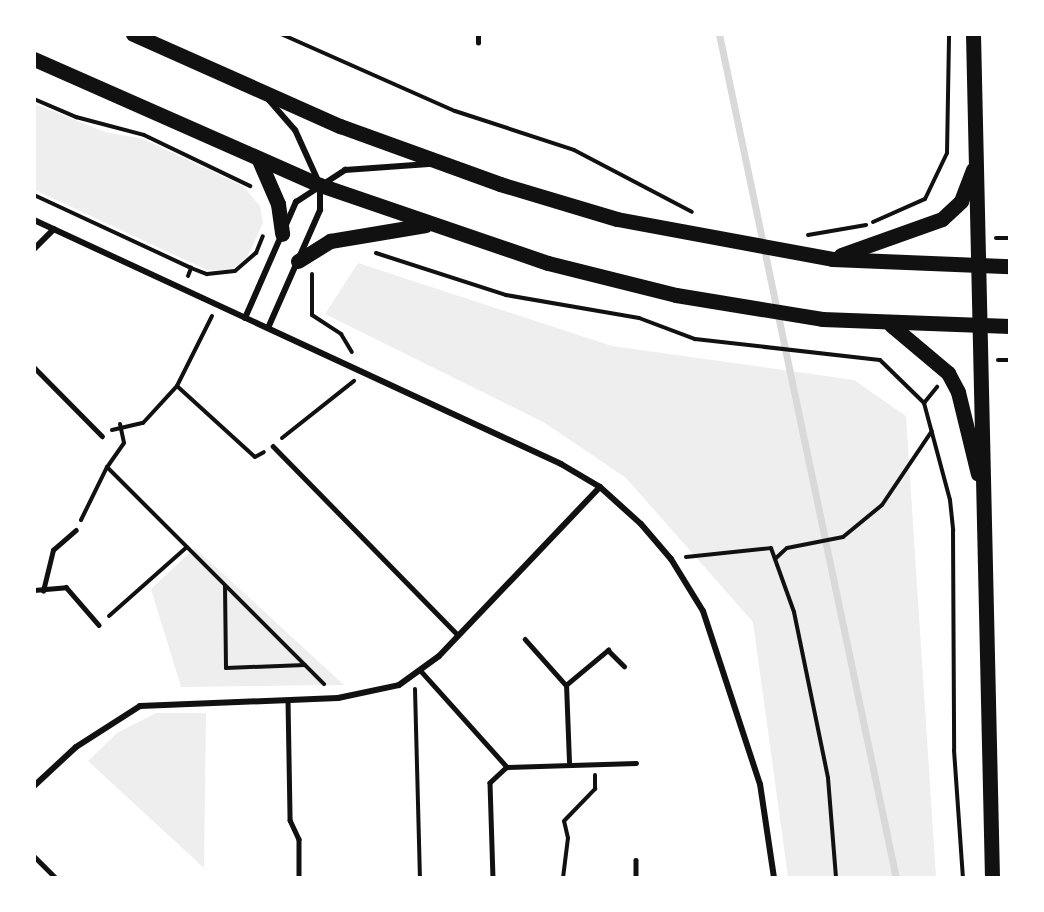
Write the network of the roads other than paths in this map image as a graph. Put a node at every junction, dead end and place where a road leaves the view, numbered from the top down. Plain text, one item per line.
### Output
1 (133, 34) edge
2 (478, 34) edge
3 (973, 34) edge
4 (478, 43) dead end
5 (34, 59) edge
6 (264, 94) junction
7 (259, 160) junction
8 (439, 163) junction
9 (975, 163) junction
10 (320, 185) junction
11 (34, 220) edge
12 (429, 224) junction
13 (54, 229) junction
14 (282, 234) junction
15 (34, 249) edge
16 (832, 258) junction
17 (298, 261) junction
18 (980, 264) junction
19 (1010, 266) edge
20 (245, 318) junction
21 (891, 325) junction
22 (981, 326) junction
23 (1010, 326) edge
24 (268, 328) junction
25 (34, 367) edge
26 (102, 436) road end
27 (273, 446) road end
28 (600, 487) junction
29 (984, 500) junction
30 (76, 530) road end
31 (34, 590) edge
32 (43, 591) junction
33 (99, 625) road end
34 (457, 633) junction
35 (525, 639) dead end
36 (624, 666) dead end
37 (417, 673) junction
38 (566, 686) junction
39 (288, 700) junction
40 (569, 762) junction
41 (636, 764) dead end
42 (507, 767) junction
43 (34, 786) edge
44 (34, 856) edge
45 (636, 860) dead end
46 (56, 878) edge
47 (299, 878) edge
48 (493, 878) edge
49 (636, 878) edge
50 (774, 878) edge
51 (992, 878) edge

1 - 6 main road
2 - 4 lane
3 - 9 main road
5 - 7 main road
6 - 8 main road
6 - 10 street
7 - 10 main road
7 - 14 main road
8 - 10 street
8 - 16 main road
9 - 16 main road
9 - 18 main road
10 - 12 main road
10 - 14 street
10 - 17 street
11 - 13 street
12 - 17 main road
12 - 21 main road
13 - 15 street
13 - 20 street
14 - 20 street
16 - 18 main road
17 - 24 street
18 - 19 main road
18 - 22 main road
20 - 24 street
21 - 22 main road
21 - 29 main road
22 - 23 main road
22 - 29 main road
24 - 28 street
25 - 26 lane
27 - 34 lane
28 - 34 street
28 - 50 street
29 - 51 main road
30 - 32 lane
31 - 32 lane
32 - 33 lane
34 - 37 street
35 - 38 lane
36 - 38 lane
37 - 39 street
37 - 42 lane
38 - 40 lane
39 - 43 street
39 - 47 lane
40 - 41 lane
40 - 42 lane
42 - 48 lane
44 - 46 lane
45 - 49 lane

